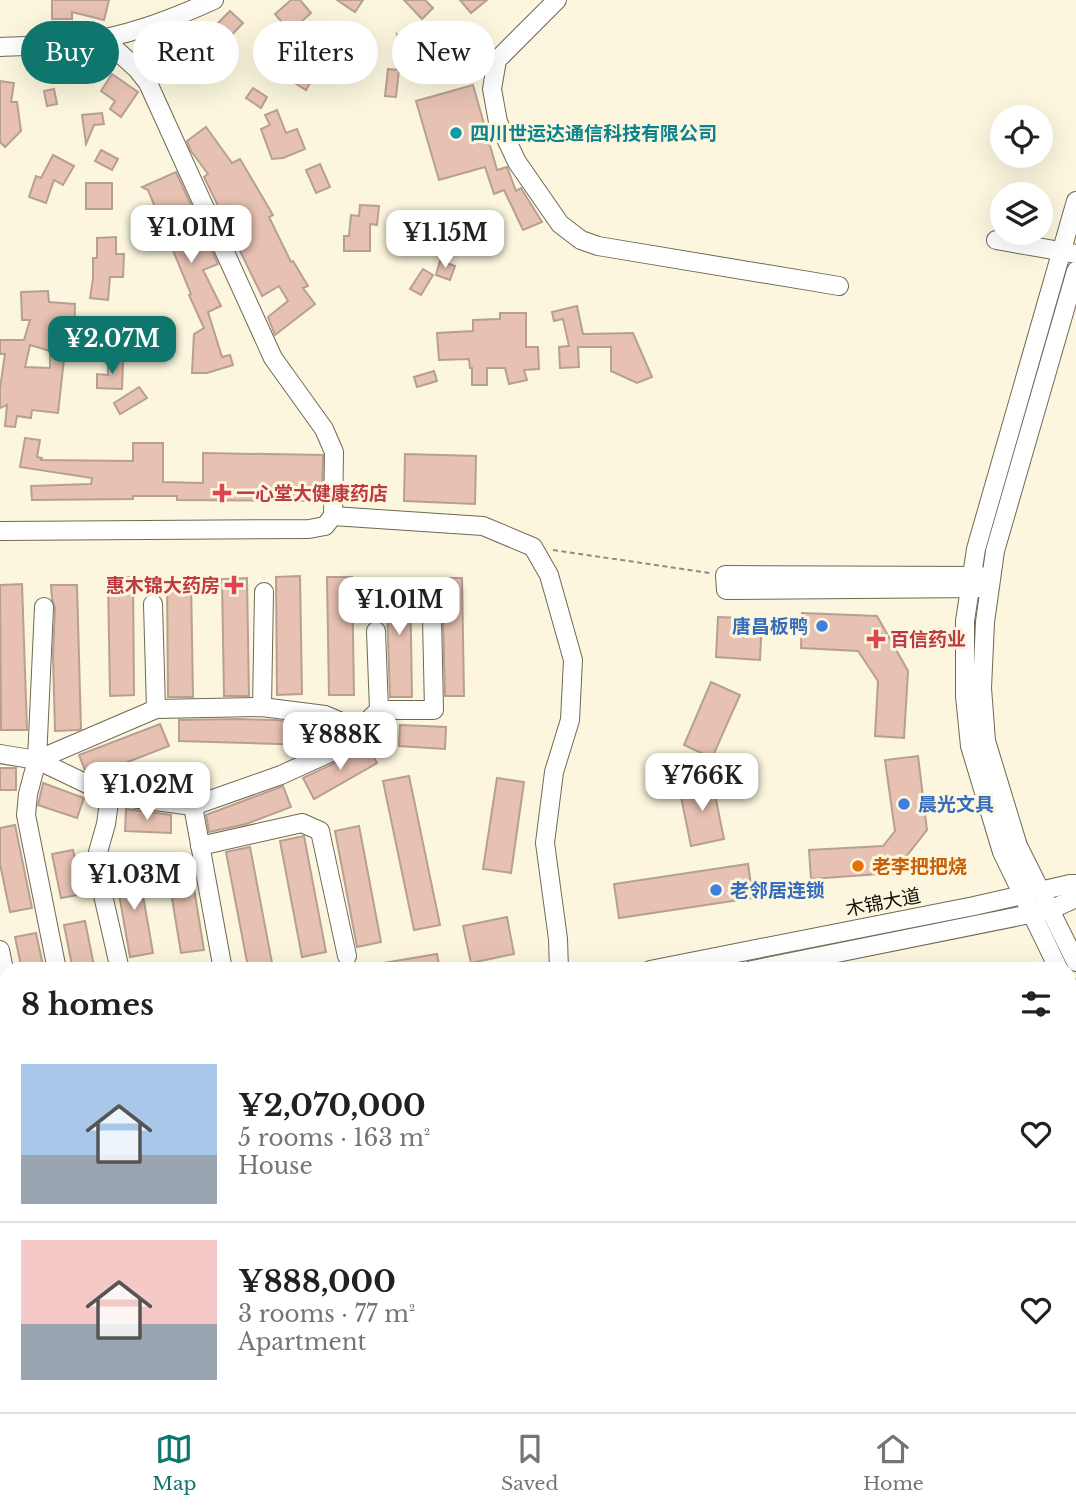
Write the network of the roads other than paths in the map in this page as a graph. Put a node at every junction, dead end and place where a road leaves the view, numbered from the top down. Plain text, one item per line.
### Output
1 (214, 0) edge
2 (557, 0) edge
3 (119, 34) edge
4 (21, 46) edge
5 (0, 47) edge
6 (119, 53) edge
7 (1076, 201) edge
8 (1026, 245) edge
9 (1069, 252) edge
10 (1076, 271) edge
11 (839, 286) dead end
12 (329, 521) junction
13 (0, 531) edge
14 (725, 575) road end
15 (971, 582) junction
16 (990, 582) junction
17 (264, 592) dead end
18 (153, 604) dead end
19 (44, 607) dead end
20 (432, 618) dead end
21 (376, 631) dead end
22 (262, 707) junction
23 (156, 709) junction
24 (379, 710) junction
25 (358, 729) junction
26 (0, 754) edge
27 (37, 760) junction
28 (110, 794) junction
29 (193, 806) junction
30 (200, 846) junction
31 (1076, 884) edge
32 (1041, 891) junction
33 (1022, 895) junction
34 (1076, 898) edge
35 (1050, 910) junction
36 (1031, 913) junction
37 (347, 956) dead end
38 (56, 962) edge
39 (118, 962) edge
40 (222, 962) edge
41 (559, 962) edge
42 (690, 962) edge
43 (791, 962) edge
44 (1055, 962) edge
45 (1076, 962) edge

1 - 3 street
2 - 11 street
4 - 5 street
6 - 12 street
7 - 9 street
8 - 9 street
9 - 15 street
10 - 16 street
12 - 13 street
12 - 41 street
14 - 15 street
15 - 16 street
15 - 33 street
16 - 32 street
17 - 22 street
18 - 23 street
19 - 27 street
20 - 24 street
21 - 24 street
22 - 23 street
22 - 25 street
23 - 27 street
24 - 25 street
25 - 29 street
26 - 27 street
27 - 28 street
27 - 38 street
28 - 29 street
28 - 39 street
29 - 30 street
30 - 37 street
30 - 40 street
31 - 32 street, 木锦大道
32 - 33 street, 木锦大道
32 - 35 street
33 - 36 street
33 - 42 street, 木锦大道
34 - 35 street
35 - 36 street
35 - 45 street
36 - 43 street
36 - 44 street

